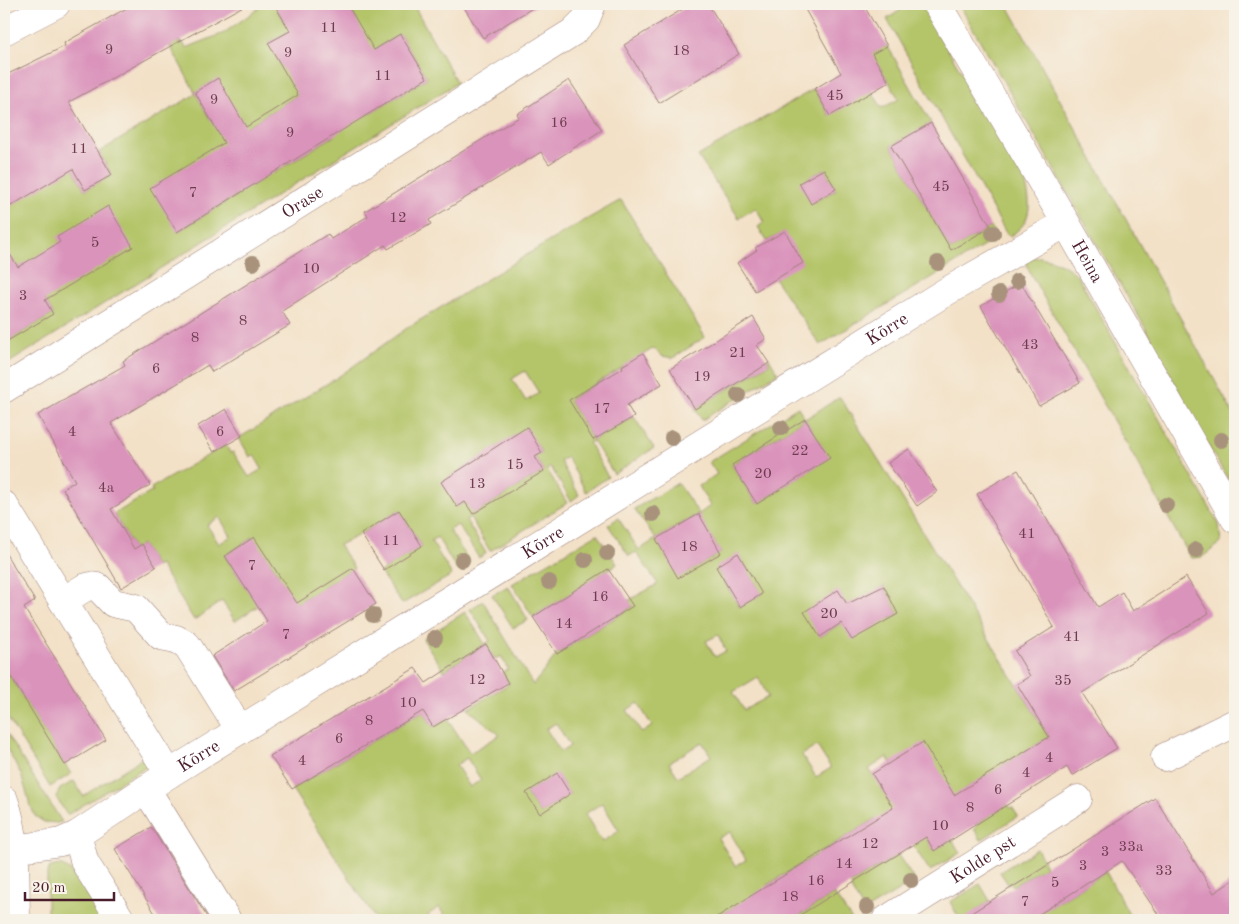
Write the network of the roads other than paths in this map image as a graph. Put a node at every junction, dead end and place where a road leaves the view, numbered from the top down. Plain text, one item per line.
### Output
1 (56, 4) edge
2 (592, 4) edge
3 (937, 4) edge
4 (4, 31) edge
5 (1066, 223) junction
6 (4, 389) edge
7 (4, 505) edge
8 (1235, 519) edge
9 (63, 601) junction
10 (1235, 724) edge
11 (240, 730) junction
12 (1165, 757) dead end
13 (169, 774) junction
14 (146, 789) junction
15 (1078, 799) dead end
16 (4, 800) edge
17 (77, 835) junction
18 (15, 849) junction
19 (16, 920) edge
20 (121, 920) edge
21 (228, 920) edge
22 (886, 920) edge

1 - 4 street
2 - 6 street, Orase
3 - 5 street, Heina
5 - 8 street, Heina
5 - 11 street, Kõrre
7 - 9 street
9 - 11 street
9 - 13 street
10 - 12 street
11 - 13 street, Kõrre
13 - 14 street, Kõrre
14 - 17 street, Kõrre
14 - 21 street
15 - 22 street, Kolde pst
16 - 18 street
17 - 18 street, Kõrre
17 - 20 street
18 - 19 street

